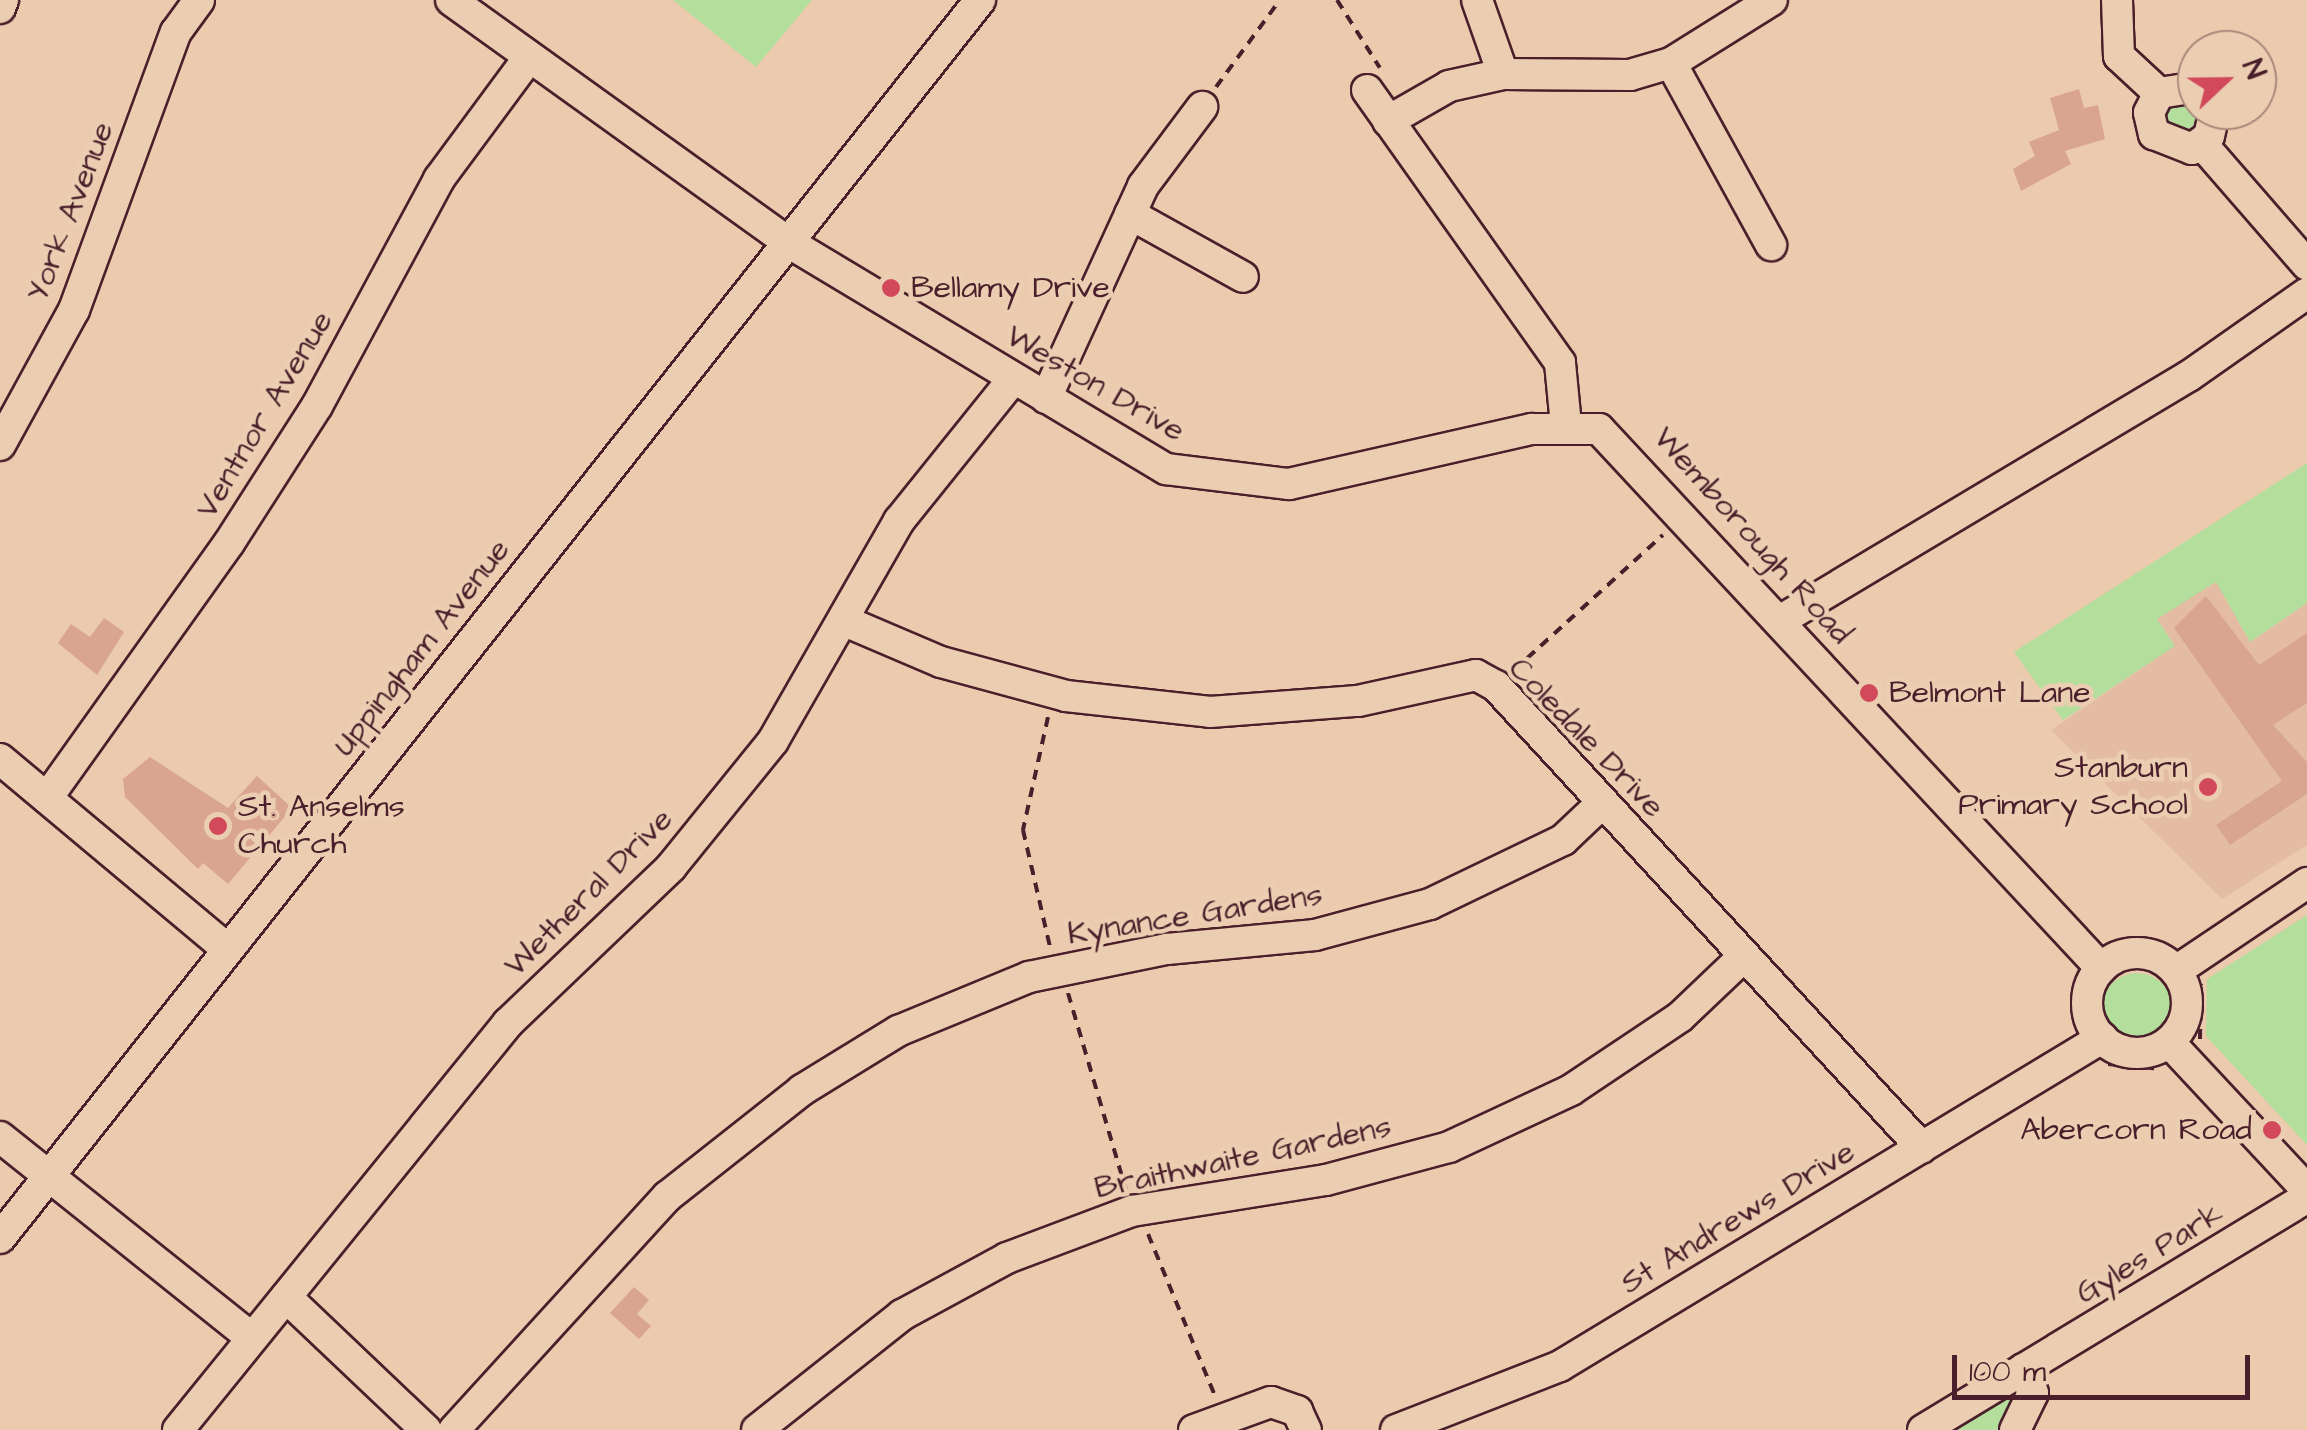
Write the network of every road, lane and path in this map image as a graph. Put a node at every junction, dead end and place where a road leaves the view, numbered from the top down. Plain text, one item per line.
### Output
1 (3, 0) edge
2 (199, 0) edge
3 (451, 0) edge
4 (980, 0) edge
5 (1280, 0) edge
6 (1337, 0) edge
7 (1477, 0) edge
8 (1772, 0) edge
9 (2117, 0) edge
10 (0, 8) edge
11 (528, 60) junction
12 (1670, 63) junction
13 (1502, 74) junction
14 (1377, 84) joint
15 (2177, 90) edge
16 (2159, 93) junction
17 (1202, 108) joint
18 (1388, 120) junction
19 (2207, 130) edge
20 (2202, 144) junction
21 (1130, 214) junction
22 (788, 242) junction
23 (1771, 245) dead end
24 (2307, 265) edge
25 (1243, 276) dead end
26 (2307, 293) edge
27 (1014, 379) junction
28 (1046, 398) junction
29 (1566, 425) junction
30 (0, 444) edge
31 (1685, 515) junction
32 (1781, 620) junction
33 (847, 622) junction
34 (1496, 686) junction
35 (1054, 693) junction
36 (0, 758) edge
37 (47, 798) junction
38 (1602, 803) junction
39 (2307, 883) edge
40 (227, 949) junction
41 (1744, 956) junction
42 (2093, 960) junction
43 (2186, 966) junction
44 (1059, 971) junction
45 (2089, 1036) junction
46 (2169, 1042) junction
47 (2207, 1053) dead end
48 (2092, 1068) dead end
49 (2179, 1078) dead end
50 (0, 1137) edge
51 (1922, 1148) junction
52 (50, 1177) junction
53 (2307, 1193) edge
54 (1132, 1211) junction
55 (0, 1238) edge
56 (286, 1297) junction
57 (252, 1338) junction
58 (2024, 1369) junction
59 (1225, 1418) junction
60 (1927, 1429) edge
61 (178, 1430) edge
62 (426, 1430) edge
63 (454, 1430) edge
64 (758, 1430) edge
65 (1194, 1430) edge
66 (1306, 1430) edge
67 (1396, 1430) edge
68 (2015, 1430) edge

1 - 10 street
2 - 30 street, York Avenue
3 - 11 street, Weston Drive
4 - 22 street
5 - 17 path
6 - 14 path
7 - 13 street
8 - 12 street
9 - 16 street
11 - 22 street, Weston Drive
11 - 37 street, Ventnor Avenue
12 - 13 street
12 - 23 street
13 - 18 street
14 - 18 street
15 - 16 street
16 - 20 street
17 - 21 street
18 - 29 street
19 - 20 street
20 - 24 street
21 - 25 street
21 - 28 street
22 - 27 street, Weston Drive
22 - 40 street, Uppingham Avenue
26 - 32 street
27 - 28 street, Weston Drive
27 - 33 street, Wetheral Drive
28 - 29 street, Weston Drive
29 - 31 street, Wemborough Road
31 - 32 street, Wemborough Road
31 - 34 path
32 - 42 street, Wemborough Road
33 - 35 street, Coledale Drive
33 - 56 street, Wetheral Drive
34 - 35 street, Coledale Drive
34 - 38 street, Coledale Drive
35 - 44 path
36 - 37 street
37 - 40 street
38 - 41 street, Coledale Drive
38 - 44 street, Kynance Gardens
39 - 43 street
40 - 52 street, Uppingham Avenue
41 - 51 street, Coledale Drive
41 - 54 street, Braithwaite Gardens
42 - 43 path
42 - 43 street
42 - 45 path
42 - 45 street
43 - 46 street
43 - 47 path
44 - 54 path
44 - 63 street, Kynance Gardens
45 - 46 street
45 - 51 street, St Andrews Drive
46 - 53 street
48 - 49 path
50 - 52 street
51 - 67 street, St Andrews Drive
52 - 55 street, Uppingham Avenue
52 - 57 street
53 - 58 street, Gyles Park
54 - 59 path
54 - 64 street, Braithwaite Gardens
56 - 57 street, Wetheral Drive
56 - 62 street
57 - 61 street, Wetheral Drive
58 - 60 street, Gyles Park
58 - 68 street
59 - 65 street
59 - 66 street

